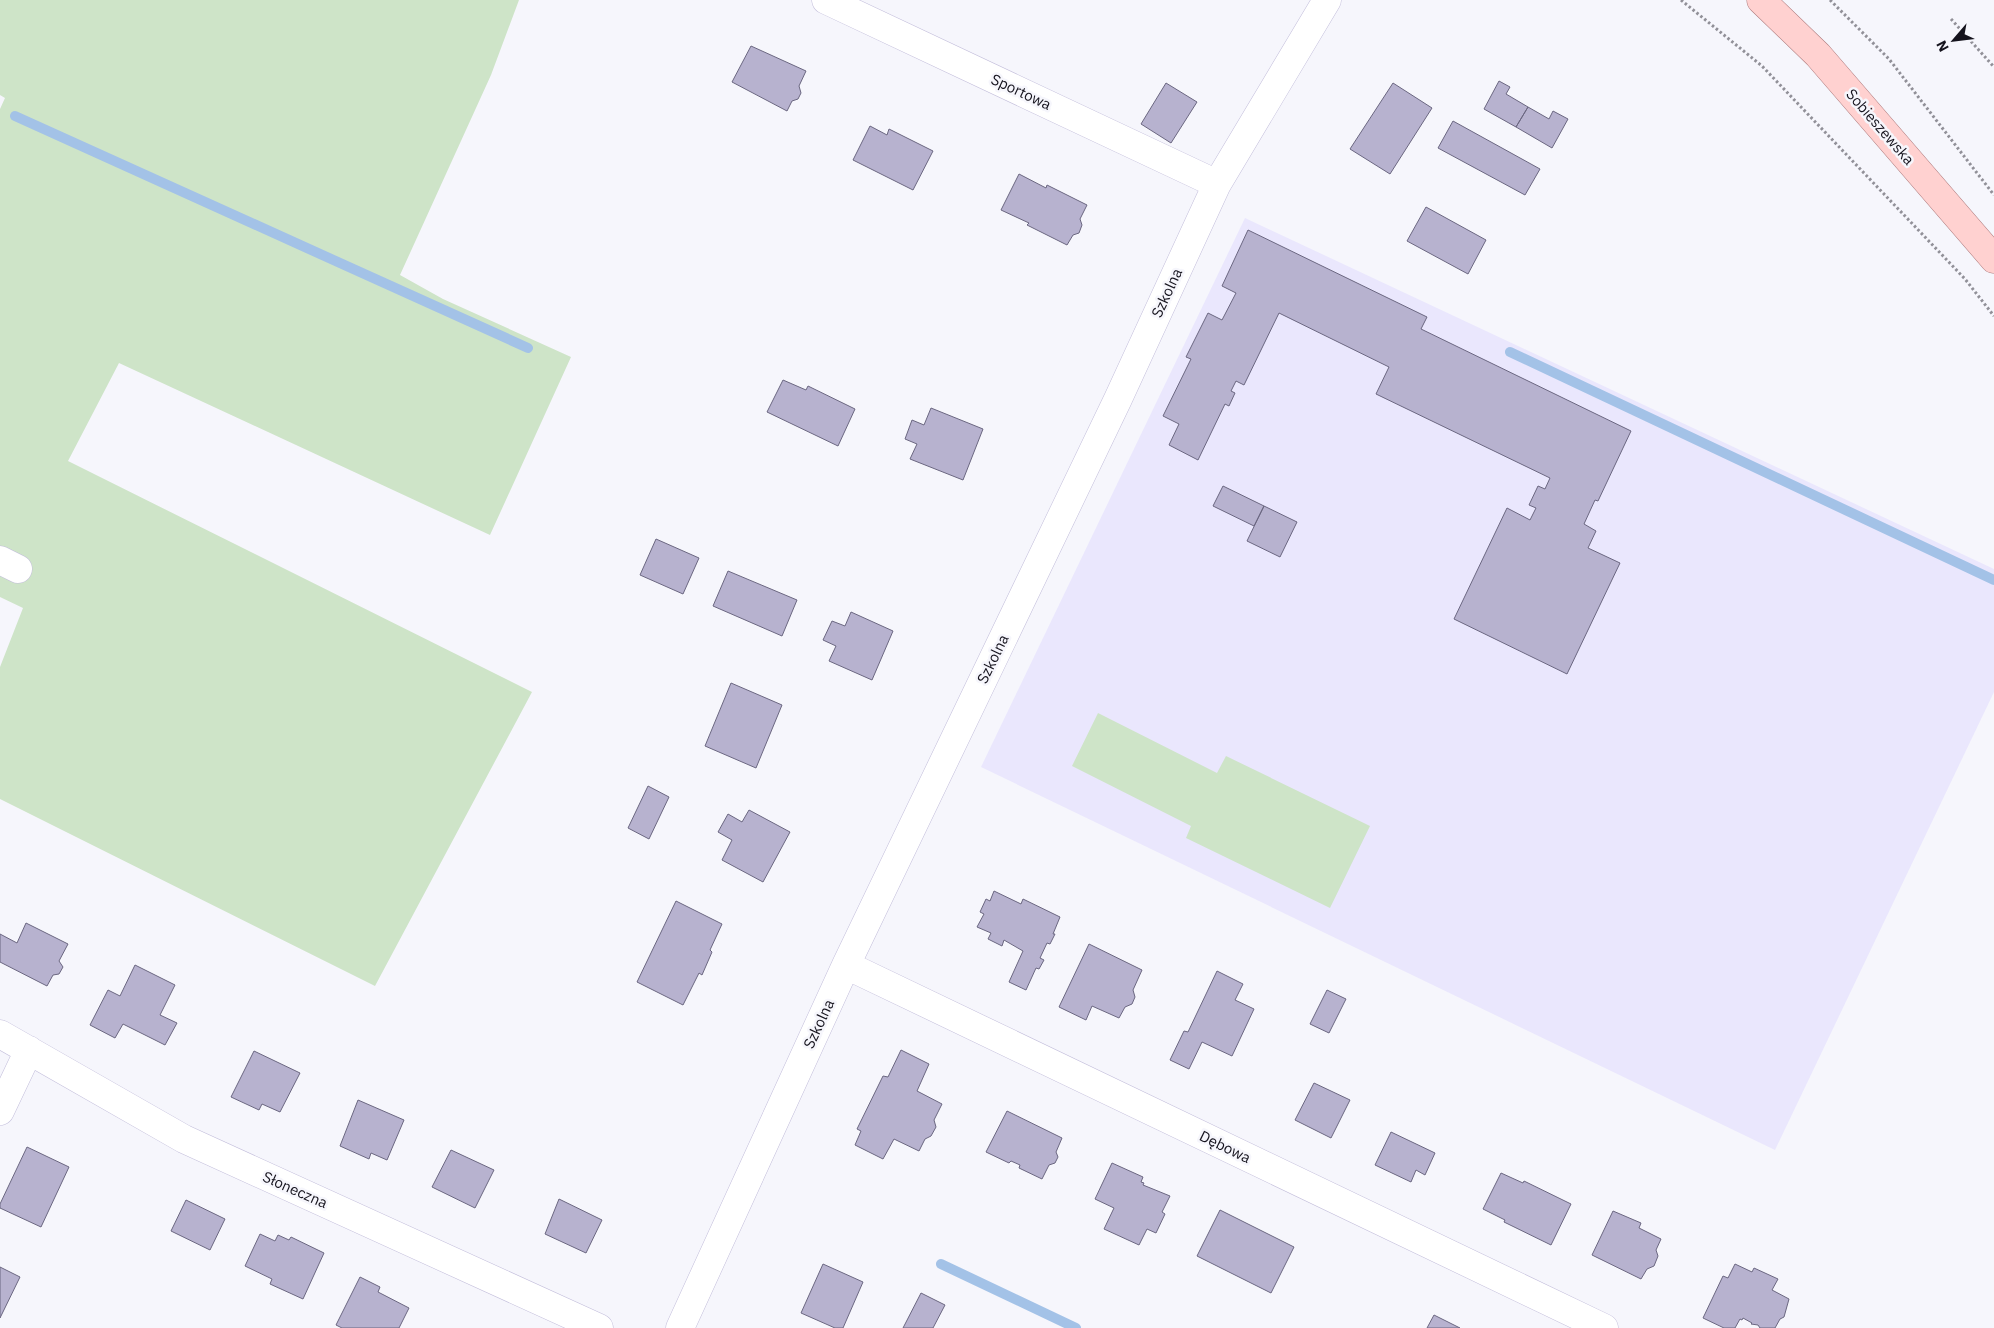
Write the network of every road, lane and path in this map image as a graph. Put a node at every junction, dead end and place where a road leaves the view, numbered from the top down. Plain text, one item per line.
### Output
1 (826, 0) edge
2 (1327, 0) edge
3 (1681, 0) edge
4 (1761, 0) edge
5 (1830, 0) edge
6 (1950, 19) dead end
7 (1994, 67) edge
8 (1216, 184) junction
9 (1994, 194) edge
10 (1994, 259) edge
11 (1994, 316) edge
12 (846, 965) junction
13 (0, 1034) edge
14 (29, 1050) junction
15 (0, 1111) edge
16 (599, 1328) edge
17 (680, 1328) edge
18 (1604, 1328) edge

1 - 8 street, Sportowa
2 - 8 street, Szkolna
3 - 11 path
4 - 10 main road, Sobieszewska
5 - 9 path
6 - 7 path
8 - 12 street, Szkolna
12 - 17 street, Szkolna
12 - 18 street, Dębowa
13 - 14 street, Słoneczna
14 - 15 street
14 - 16 street, Słoneczna

